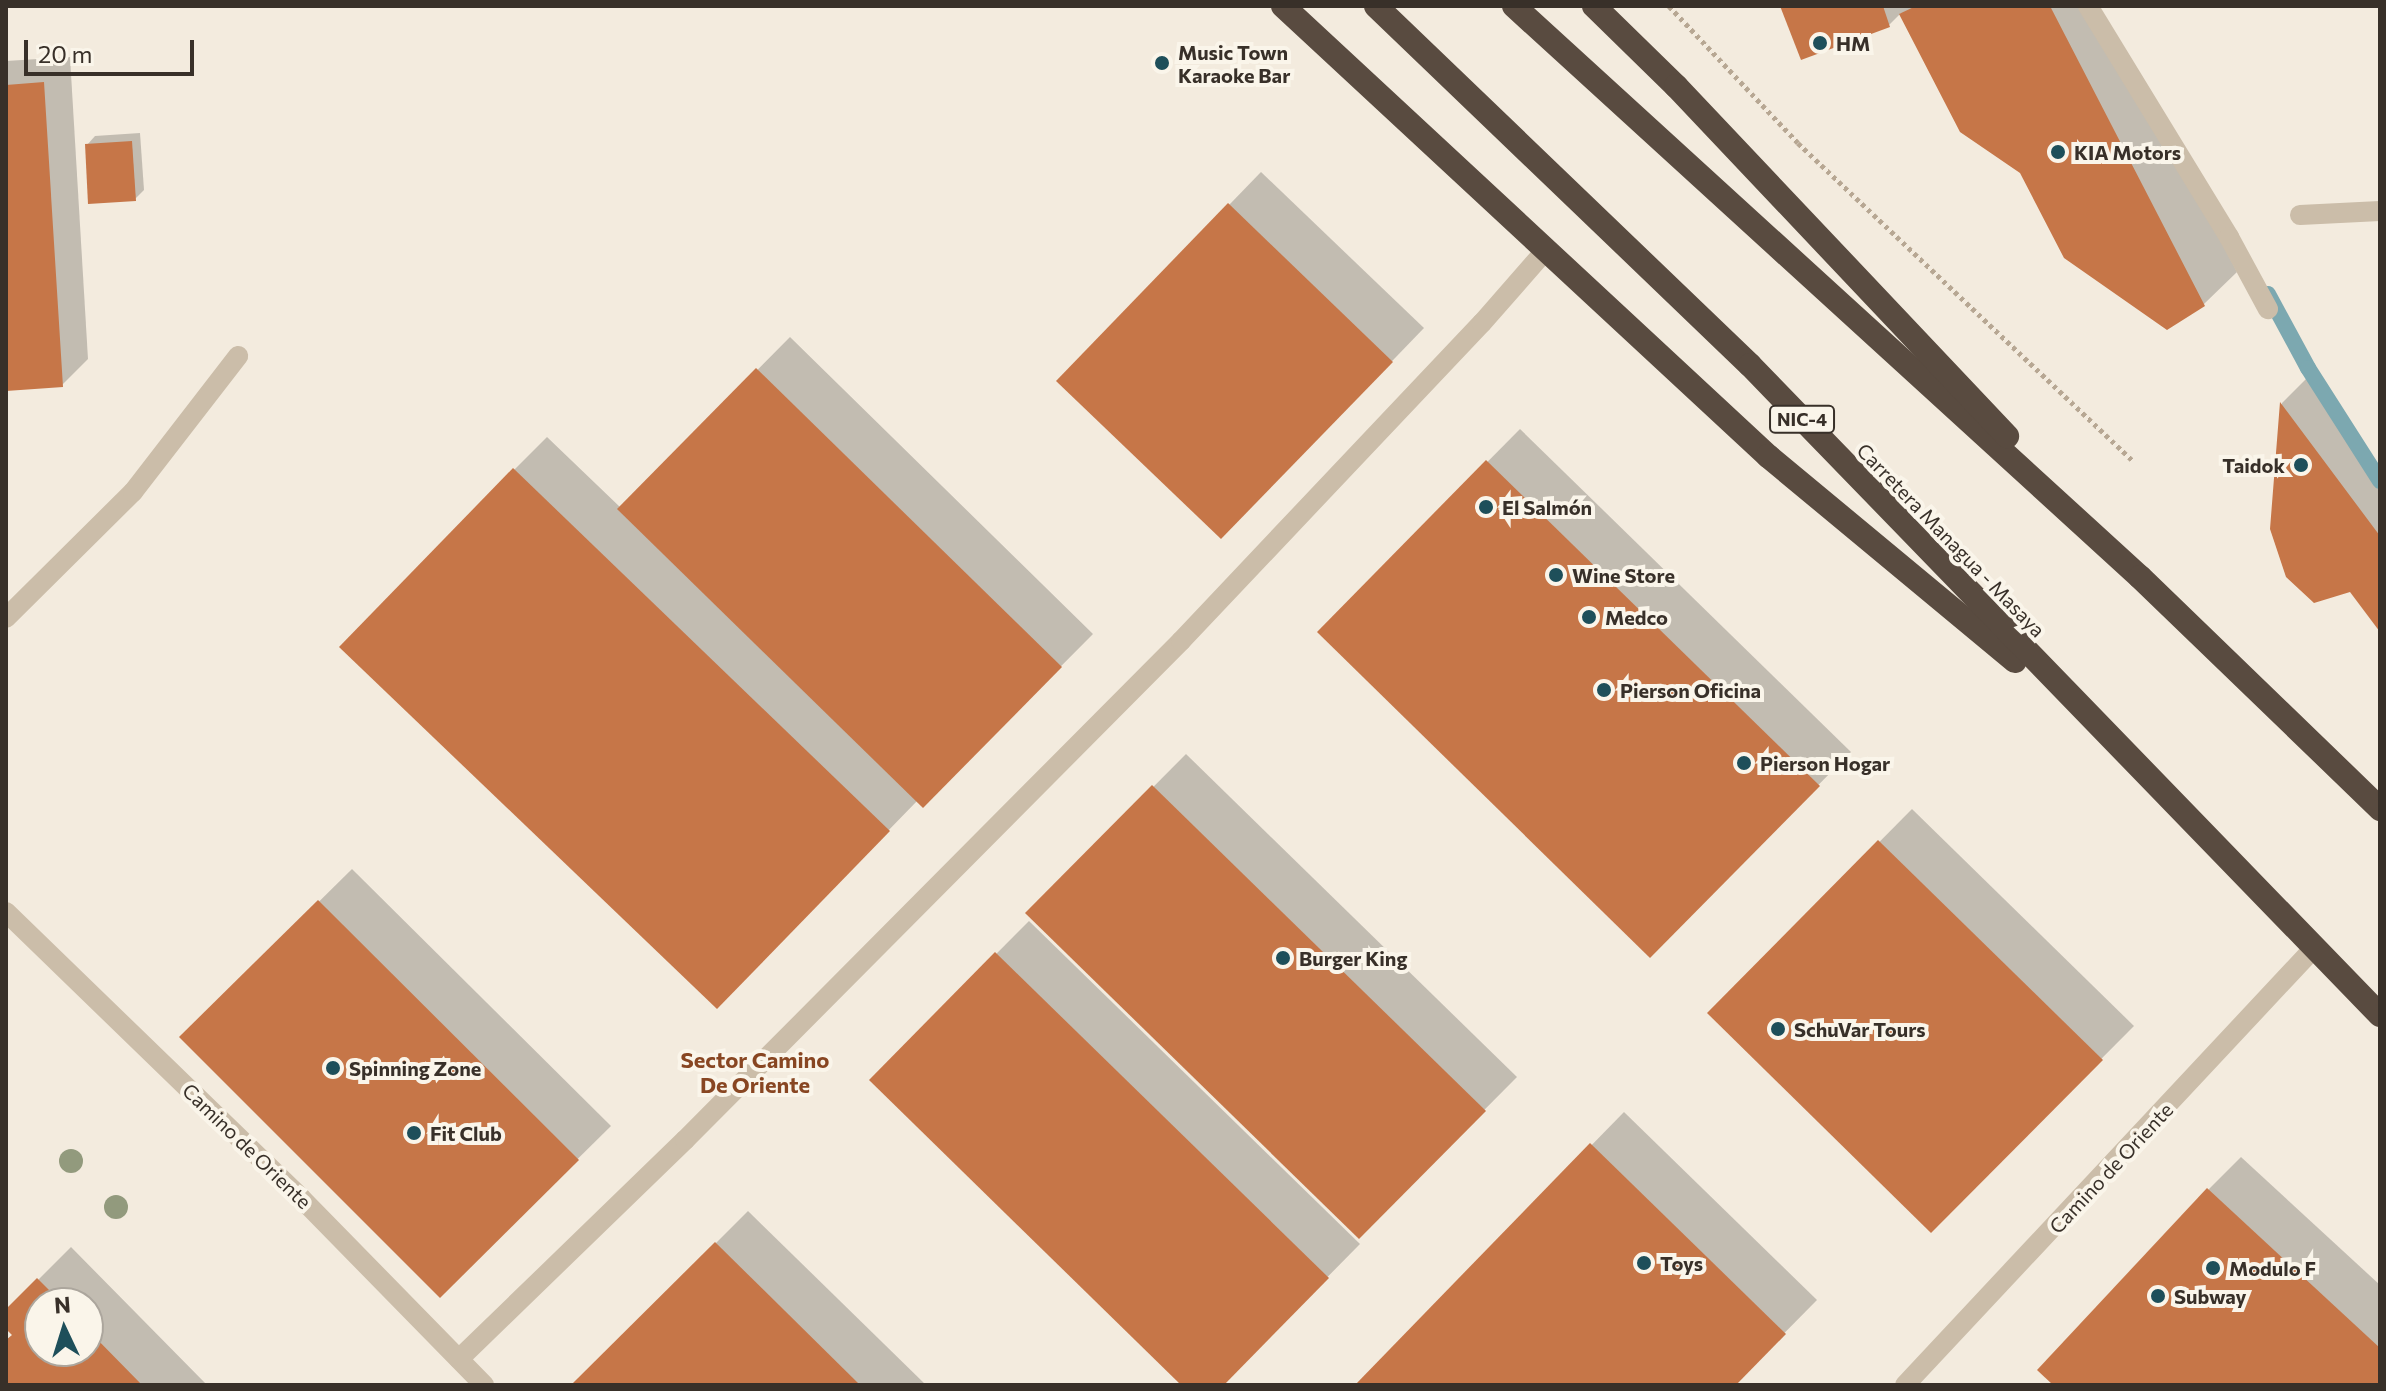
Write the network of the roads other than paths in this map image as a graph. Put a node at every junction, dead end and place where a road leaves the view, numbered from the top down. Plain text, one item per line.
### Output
1 (1283, 6) edge
2 (1376, 6) edge
3 (1514, 6) edge
4 (1594, 6) edge
5 (2088, 6) edge
6 (2380, 211) edge
7 (2300, 215) dead end
8 (1545, 251) junction
9 (2268, 309) dead end
10 (238, 356) dead end
11 (2140, 577) junction
12 (6, 618) edge
13 (2103, 734) junction
14 (2380, 809) edge
15 (6, 912) edge
16 (2313, 949) junction
17 (2380, 1015) edge
18 (459, 1359) junction
19 (484, 1385) edge
20 (1905, 1385) edge

1 - 8 highway
2 - 13 highway, Carretera Managua - Masaya / NIC-4
3 - 11 highway
4 - 11 highway
5 - 9 street
6 - 7 street
8 - 13 highway
8 - 18 street
10 - 12 street
11 - 14 highway
13 - 16 highway, Carretera Managua - Masaya / NIC-4
15 - 18 street, Camino de Oriente
16 - 17 highway, Carretera Managua - Masaya / NIC-4
16 - 20 street, Camino de Oriente
18 - 19 street, Camino de Oriente

